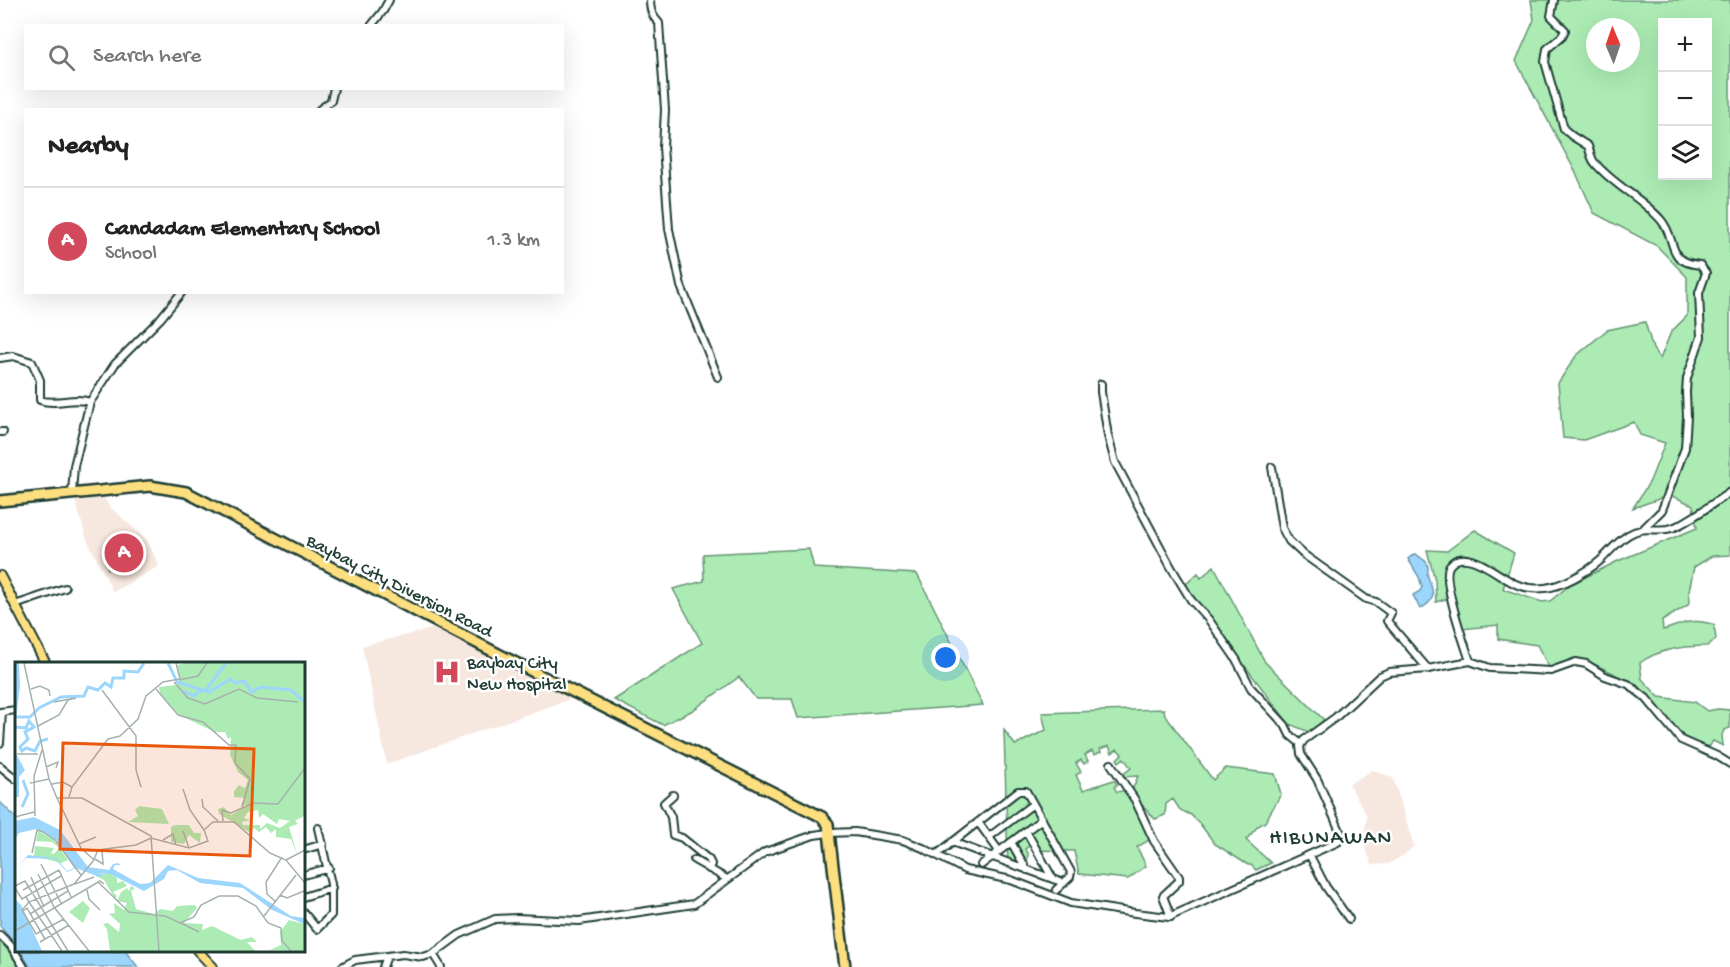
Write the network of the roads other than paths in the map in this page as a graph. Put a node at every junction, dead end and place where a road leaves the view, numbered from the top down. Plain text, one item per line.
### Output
1 (389, 0) edge
2 (650, 0) edge
3 (1554, 0) edge
4 (372, 24) edge
5 (334, 90) edge
6 (322, 108) edge
7 (180, 294) edge
8 (0, 358) edge
9 (718, 377) dead end
10 (1101, 384) dead end
11 (90, 402) junction
12 (1272, 467) dead end
13 (1730, 492) edge
14 (72, 493) junction
15 (0, 501) edge
16 (1644, 528) junction
17 (0, 576) edge
18 (66, 588) dead end
19 (15, 605) junction
20 (1470, 661) junction
21 (45, 662) edge
22 (1428, 669) junction
23 (1, 712) edge
24 (0, 743) edge
25 (1301, 744) junction
26 (1110, 764) dead end
27 (1730, 764) edge
28 (0, 766) edge
29 (15, 778) edge
30 (673, 795) dead end
31 (1033, 804) junction
32 (1042, 819) junction
33 (978, 822) junction
34 (318, 828) dead end
35 (1026, 831) junction
36 (828, 833) junction
37 (988, 837) junction
38 (952, 842) junction
39 (1011, 842) junction
40 (323, 844) junction
41 (304, 850) edge
42 (999, 851) junction
43 (936, 855) junction
44 (1310, 856) junction
45 (991, 857) junction
46 (694, 860) dead end
47 (981, 865) dead end
48 (329, 868) junction
49 (709, 869) junction
50 (1027, 870) junction
51 (304, 875) edge
52 (727, 879) junction
53 (1053, 879) junction
54 (1064, 883) junction
55 (332, 888) junction
56 (1056, 890) dead end
57 (304, 897) edge
58 (304, 913) edge
59 (1172, 916) junction
60 (1349, 919) dead end
61 (0, 935) edge
62 (198, 952) edge
63 (433, 954) junction
64 (387, 956) junction
65 (24, 967) edge
66 (213, 967) edge
67 (342, 967) edge
68 (384, 967) edge
69 (441, 967) edge
70 (845, 967) edge

1 - 4 street
2 - 9 street
3 - 16 street
5 - 6 street
7 - 11 street
8 - 11 street
10 - 25 street
11 - 14 street
12 - 22 street
13 - 16 street
14 - 15 highway, Baybay City Diversion Road
14 - 36 highway, Baybay City Diversion Road
16 - 20 street
17 - 19 main road
18 - 19 street
19 - 21 main road
20 - 22 street
20 - 27 street
22 - 25 street
23 - 24 street
25 - 44 street
26 - 59 street
28 - 29 street
30 - 49 street
31 - 32 street
31 - 33 street
31 - 37 street
32 - 35 street
32 - 54 street
33 - 37 street
33 - 38 street
34 - 40 street
35 - 39 street
35 - 53 street
36 - 43 street
36 - 52 street
36 - 70 highway
37 - 42 street
38 - 43 street
38 - 45 street
39 - 42 street
39 - 50 street
40 - 41 street
40 - 48 street
42 - 45 street
43 - 59 street
44 - 59 street
44 - 60 street
45 - 47 street
45 - 50 street
46 - 49 street
48 - 51 street
48 - 55 street
49 - 52 street
50 - 53 street
52 - 63 street
53 - 54 street
54 - 56 street
55 - 57 street
55 - 58 street
61 - 65 street
62 - 66 main road
63 - 64 street
63 - 69 street
64 - 67 street
64 - 68 street

